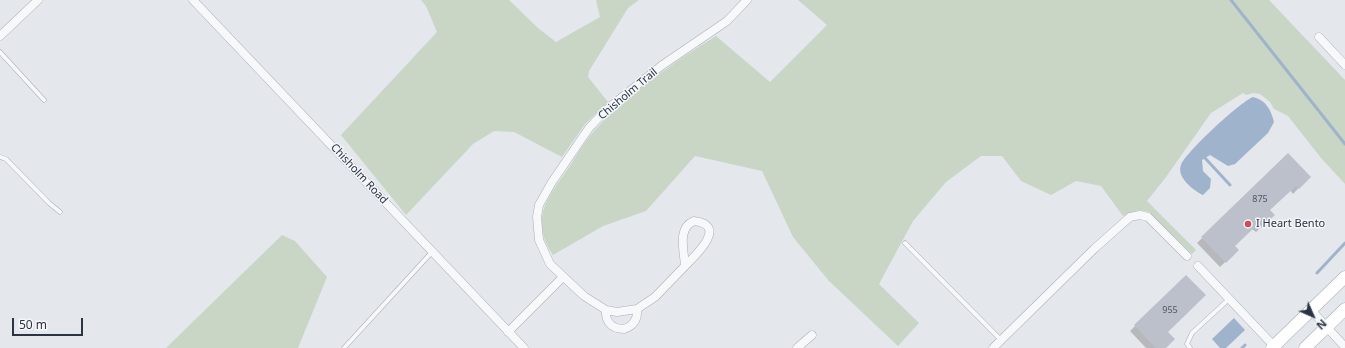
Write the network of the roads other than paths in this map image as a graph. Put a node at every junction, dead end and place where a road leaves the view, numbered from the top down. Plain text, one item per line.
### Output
1 (38, 0) edge
2 (193, 0) edge
3 (748, 0) edge
4 (0, 36) edge
5 (1319, 37) dead end
6 (0, 52) edge
7 (1345, 65) edge
8 (44, 100) dead end
9 (0, 157) edge
10 (60, 212) dead end
11 (905, 243) dead end
12 (433, 251) junction
13 (1187, 256) dead end
14 (685, 266) junction
15 (1198, 266) dead end
16 (563, 277) junction
17 (1345, 277) edge
18 (1229, 299) junction
19 (637, 309) junction
20 (1345, 309) edge
21 (606, 310) junction
22 (1311, 310) junction
23 (1327, 327) junction
24 (508, 332) junction
25 (812, 335) dead end
26 (1001, 340) junction
27 (1273, 347) edge
28 (1345, 347) edge
29 (344, 348) edge
30 (524, 348) edge
31 (797, 348) edge
32 (993, 348) edge
33 (1190, 348) edge
34 (1305, 348) edge

1 - 4 street
2 - 12 street, Chisholm Road
3 - 16 street, Chisholm Trail
5 - 7 street
6 - 8 lane
9 - 10 lane
11 - 26 lane
12 - 24 street, Chisholm Road
12 - 29 lane
13 - 26 street
14 - 14 street
14 - 19 street
15 - 18 street
16 - 21 street, Chisholm Trail
16 - 24 street
17 - 22 main road
18 - 27 street
18 - 33 lane
19 - 21 street
19 - 21 street
20 - 23 main road
22 - 23 street
22 - 27 main road
23 - 28 street
23 - 34 main road
24 - 30 street, Chisholm Road
25 - 31 street
26 - 32 street

